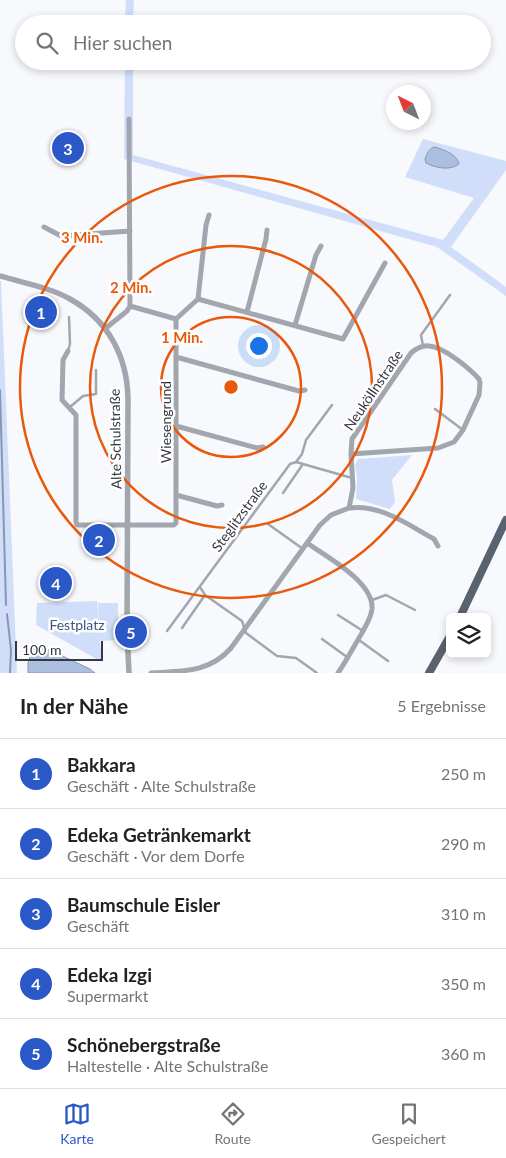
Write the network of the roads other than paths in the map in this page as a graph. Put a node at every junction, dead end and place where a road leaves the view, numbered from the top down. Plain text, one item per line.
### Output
1 (129, 119) dead end
2 (208, 215) dead end
3 (44, 227) dead end
4 (267, 230) dead end
5 (130, 231) junction
6 (321, 246) dead end
7 (385, 263) dead end
8 (0, 276) edge
9 (450, 295) dead end
10 (198, 299) junction
11 (130, 306) junction
12 (247, 312) junction
13 (70, 317) dead end
14 (176, 319) junction
15 (295, 325) junction
16 (106, 328) junction
17 (423, 346) junction
18 (68, 351) joint
19 (176, 357) junction
20 (96, 370) dead end
21 (305, 390) dead end
22 (332, 404) dead end
23 (69, 408) junction
24 (435, 410) dead end
25 (176, 426) junction
26 (463, 430) junction
27 (263, 447) dead end
28 (351, 454) junction
29 (296, 462) junction
30 (303, 464) junction
31 (353, 478) junction
32 (283, 493) dead end
33 (176, 495) junction
34 (222, 505) dead end
35 (349, 508) junction
36 (506, 520) edge
37 (268, 524) dead end
38 (128, 526) junction
39 (307, 543) junction
40 (438, 546) dead end
41 (303, 550) junction
42 (200, 586) junction
43 (205, 595) junction
44 (372, 600) junction
45 (415, 610) dead end
46 (462, 613) edge
47 (338, 614) dead end
48 (182, 628) dead end
49 (245, 629) junction
50 (167, 631) dead end
51 (363, 631) junction
52 (322, 639) dead end
53 (359, 640) junction
54 (446, 643) edge
55 (348, 658) junction
56 (388, 661) dead end
57 (201, 671) edge
58 (129, 673) edge
59 (151, 673) edge
60 (317, 673) edge
61 (338, 673) edge
62 (429, 673) edge

1 - 5 street
2 - 10 street
3 - 5 street
4 - 12 street
5 - 11 street
6 - 15 street
7 - 15 street
8 - 16 street, Alte Schulstraße
9 - 17 lane
10 - 12 street
10 - 14 street
11 - 14 street
11 - 16 street
12 - 15 street
13 - 18 lane
14 - 19 street, Wiesengrund
16 - 38 street, Alte Schulstraße
17 - 26 street
17 - 28 street, Neuköllnstraße
18 - 23 street
19 - 21 street
19 - 25 street, Wiesengrund
20 - 23 lane
22 - 29 lane
23 - 38 street
24 - 26 lane
25 - 27 street
25 - 33 street, Wiesengrund
26 - 28 street
28 - 31 street, Neuköllnstraße
29 - 30 lane
29 - 42 lane, Steglitzstraße
30 - 31 lane
30 - 32 lane
31 - 35 street, Neuköllnstraße
33 - 34 street
33 - 38 street, Wiesengrund
35 - 39 street
35 - 40 street
36 - 46 main road
37 - 41 lane
38 - 58 street, Alte Schulstraße
39 - 41 street
39 - 44 street
41 - 49 street
42 - 43 lane
42 - 50 lane, Steglitzstraße
43 - 48 lane
43 - 49 lane
44 - 45 lane
44 - 51 street
47 - 51 lane
49 - 57 street
49 - 60 lane
51 - 53 street
52 - 55 lane
53 - 55 street
53 - 56 lane
54 - 62 main road
55 - 61 street
57 - 59 street

